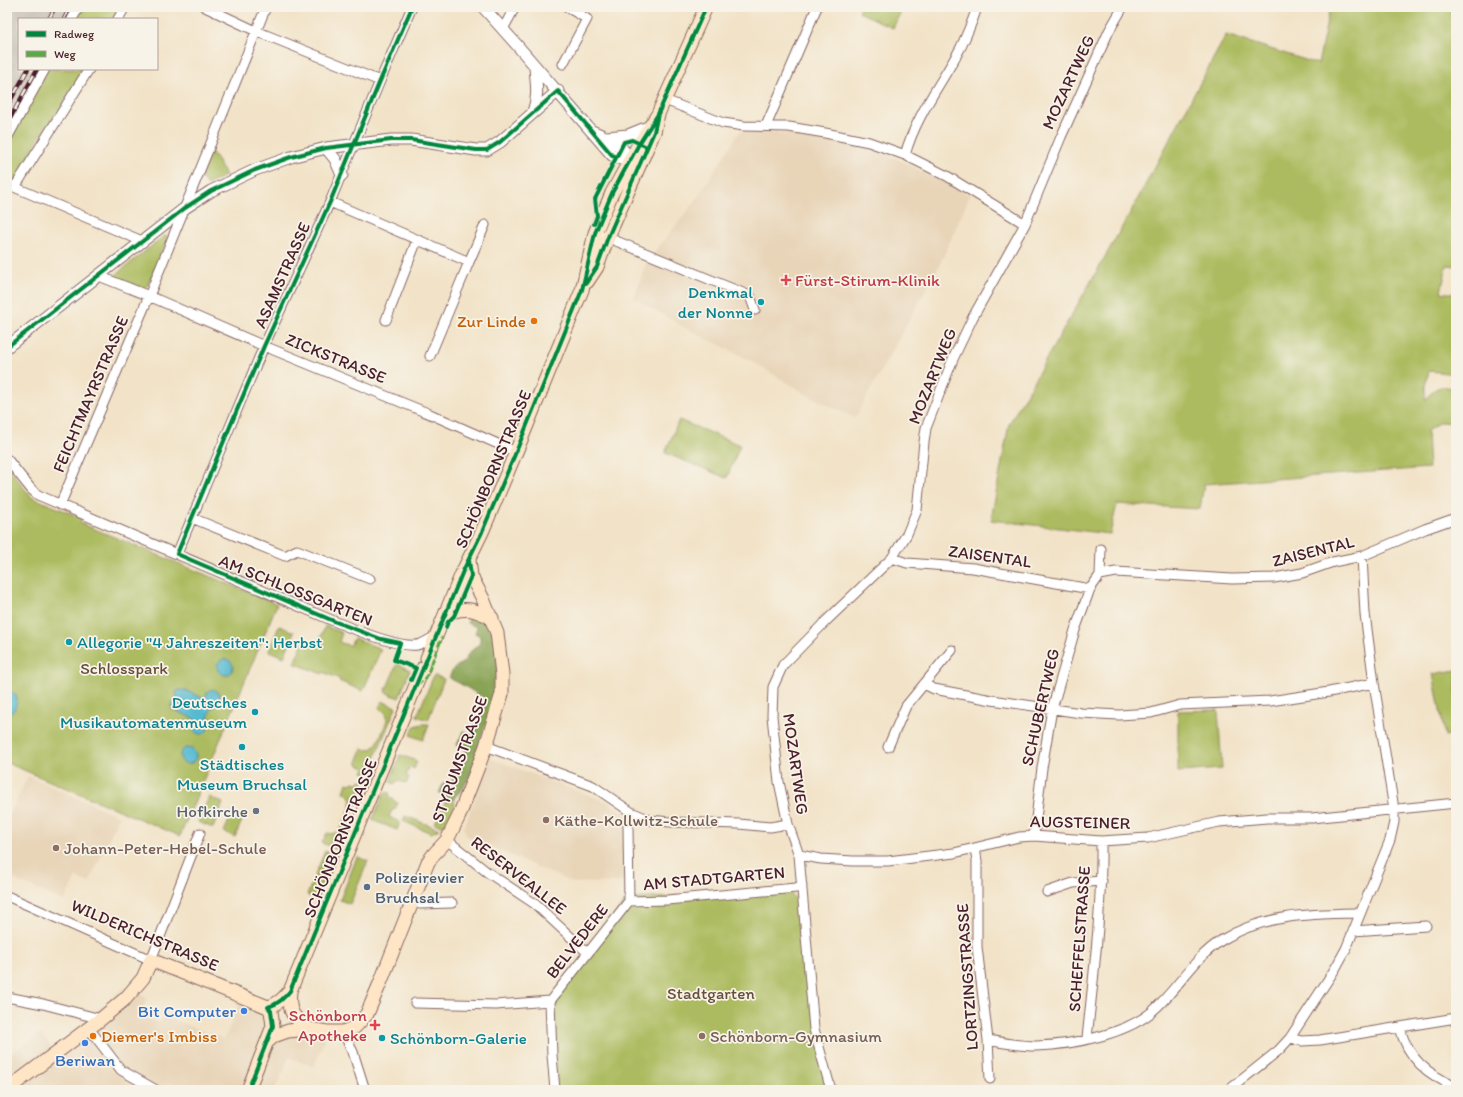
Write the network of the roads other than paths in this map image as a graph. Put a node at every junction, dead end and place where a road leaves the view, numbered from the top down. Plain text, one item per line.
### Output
1 (79, 7) edge
2 (126, 7) edge
3 (205, 7) edge
4 (266, 7) edge
5 (412, 7) edge
6 (483, 7) edge
7 (515, 7) edge
8 (567, 7) edge
9 (706, 7) edge
10 (817, 7) edge
11 (977, 7) edge
12 (1123, 7) edge
13 (73, 18) edge
14 (119, 18) edge
15 (503, 29) junction
16 (256, 31) junction
17 (563, 64) dead end
18 (535, 66) junction
19 (44, 70) edge
20 (87, 70) edge
21 (380, 80) junction
22 (558, 91) junction
23 (665, 100) junction
24 (534, 112) junction
25 (658, 114) junction
26 (650, 126) junction
27 (766, 126) junction
28 (592, 131) junction
29 (607, 137) junction
30 (7, 138) edge
31 (355, 144) junction
32 (326, 148) junction
33 (904, 155) junction
34 (635, 163) junction
35 (342, 175) junction
36 (11, 185) edge
37 (330, 202) junction
38 (185, 208) junction
39 (1025, 224) junction
40 (484, 225) dead end
41 (595, 233) junction
42 (608, 237) junction
43 (417, 240) junction
44 (142, 241) junction
45 (469, 262) junction
46 (99, 276) junction
47 (582, 290) junction
48 (149, 296) junction
49 (755, 310) dead end
50 (386, 320) dead end
51 (264, 346) junction
52 (7, 347) edge
53 (430, 356) dead end
54 (516, 452) junction
55 (7, 459) edge
56 (60, 505) junction
57 (192, 518) junction
58 (1456, 518) edge
59 (1102, 549) dead end
60 (177, 554) junction
61 (1362, 556) junction
62 (892, 558) junction
63 (469, 560) junction
64 (1100, 575) junction
65 (370, 580) dead end
66 (1090, 589) junction
67 (446, 614) junction
68 (492, 618) junction
69 (438, 634) junction
70 (952, 650) dead end
71 (1374, 683) junction
72 (924, 684) junction
73 (1052, 709) junction
74 (486, 746) junction
75 (888, 747) dead end
76 (1456, 803) edge
77 (1394, 809) junction
78 (631, 812) junction
79 (788, 824) junction
80 (200, 833) dead end
81 (1034, 836) junction
82 (447, 840) junction
83 (1101, 841) junction
84 (976, 848) junction
85 (799, 855) junction
86 (1102, 881) junction
87 (802, 885) junction
88 (1047, 892) dead end
89 (7, 896) edge
90 (629, 901) junction
91 (413, 902) junction
92 (452, 903) dead end
93 (1360, 913) junction
94 (1426, 926) dead end
95 (1353, 931) junction
96 (588, 953) junction
97 (151, 960) junction
98 (290, 991) junction
99 (7, 997) edge
100 (550, 1001) junction
101 (414, 1003) dead end
102 (268, 1007) junction
103 (101, 1018) junction
104 (1456, 1018) edge
105 (88, 1027) junction
106 (1400, 1028) junction
107 (309, 1030) junction
108 (343, 1032) junction
109 (1087, 1038) junction
110 (1290, 1038) junction
111 (988, 1040) junction
112 (267, 1042) junction
113 (990, 1079) dead end
114 (11, 1087) edge
115 (1456, 1087) edge
116 (156, 1090) edge
117 (248, 1090) edge
118 (365, 1090) edge
119 (555, 1090) edge
120 (831, 1090) edge
121 (1229, 1090) edge

1 - 13 street
2 - 14 street
3 - 16 street
4 - 16 street
5 - 21 street, ASAMSTRASSE
6 - 15 street
7 - 15 street
8 - 17 street
9 - 23 main road
10 - 27 street
11 - 33 street
12 - 39 street, MOZARTWEG
15 - 18 street
16 - 21 street
16 - 38 street
18 - 22 street
18 - 24 street
19 - 30 street
20 - 36 street
21 - 31 street, ASAMSTRASSE
22 - 24 street
22 - 28 street
23 - 25 main road
23 - 27 street
24 - 31 street
25 - 26 main road
25 - 34 main road
26 - 29 street
26 - 34 main road
27 - 33 street
28 - 29 street
28 - 34 street
29 - 34 street
31 - 32 street
31 - 35 street, ASAMSTRASSE
32 - 35 street
32 - 38 street
33 - 39 street
34 - 41 main road, SCHÖNBORNSTRASSE
34 - 42 main road, SCHÖNBORNSTRASSE
35 - 37 street, ASAMSTRASSE
36 - 44 street
37 - 43 street
37 - 51 street, ASAMSTRASSE
38 - 44 street
38 - 48 street, FEICHTMAYRSTRASSE
39 - 62 street, MOZARTWEG
40 - 45 street
41 - 42 street
41 - 47 main road, SCHÖNBORNSTRASSE
42 - 47 main road, SCHÖNBORNSTRASSE
42 - 49 street
43 - 45 street
43 - 50 street
44 - 46 street
45 - 53 street
46 - 48 street, ZICKSTRASSE
46 - 52 street
47 - 54 main road, SCHÖNBORNSTRASSE
48 - 51 street, ZICKSTRASSE
48 - 56 street, FEICHTMAYRSTRASSE
51 - 54 street, ZICKSTRASSE
51 - 57 street, ASAMSTRASSE
54 - 63 main road, SCHÖNBORNSTRASSE
55 - 56 street, AM SCHLOSSGARTEN
56 - 60 street, AM SCHLOSSGARTEN
57 - 60 street, ASAMSTRASSE
57 - 65 street
58 - 61 street, ZAISENTAL
59 - 64 street
60 - 69 street, AM SCHLOSSGARTEN
61 - 64 street, ZAISENTAL
61 - 71 street
62 - 66 street, ZAISENTAL
62 - 79 street, MOZARTWEG
63 - 67 main road, SCHÖNBORNSTRASSE
63 - 68 main road, STYRUMSTRASSE
64 - 66 street
66 - 73 street, SCHUBERTWEG
67 - 68 main road
67 - 69 main road, SCHÖNBORNSTRASSE
68 - 74 main road, STYRUMSTRASSE
69 - 98 main road, SCHÖNBORNSTRASSE
70 - 72 street
71 - 73 street
71 - 77 street
72 - 73 street
72 - 75 street
73 - 81 street, SCHUBERTWEG
74 - 78 street
74 - 82 main road, STYRUMSTRASSE
76 - 77 street, AUGSTEINER
77 - 83 street, AUGSTEINER
77 - 93 street
78 - 79 street
78 - 90 street, BELVEDERE
79 - 85 street, MOZARTWEG
80 - 97 street
81 - 83 street, AUGSTEINER
81 - 84 street, AUGSTEINER
82 - 91 main road, STYRUMSTRASSE
82 - 96 street, RESERVEALLEE
83 - 86 street, SCHEFFELSTRASSE
84 - 85 street, AUGSTEINER
84 - 111 street, LORTZINGSTRASSE
85 - 87 street, MOZARTWEG
86 - 88 street
86 - 109 street, SCHEFFELSTRASSE
87 - 90 street, AM STADTGARTEN
87 - 120 street, MOZARTWEG
89 - 97 street, WILDERICHSTRASSE
90 - 96 street, BELVEDERE
91 - 92 street
91 - 108 main road, STYRUMSTRASSE
93 - 95 street
93 - 109 street
94 - 95 street
95 - 110 street
96 - 100 street, BELVEDERE
97 - 102 main road, WILDERICHSTRASSE
97 - 103 main road
98 - 102 main road, SCHÖNBORNSTRASSE
98 - 107 main road
99 - 103 street
100 - 101 street
100 - 119 street, BELVEDERE
102 - 112 main road
103 - 105 main road
104 - 106 street
105 - 114 main road
105 - 116 street
106 - 110 street
106 - 115 street
107 - 108 main road
107 - 112 main road
108 - 118 street
109 - 111 street
110 - 121 street
111 - 113 street, LORTZINGSTRASSE
112 - 117 main road

